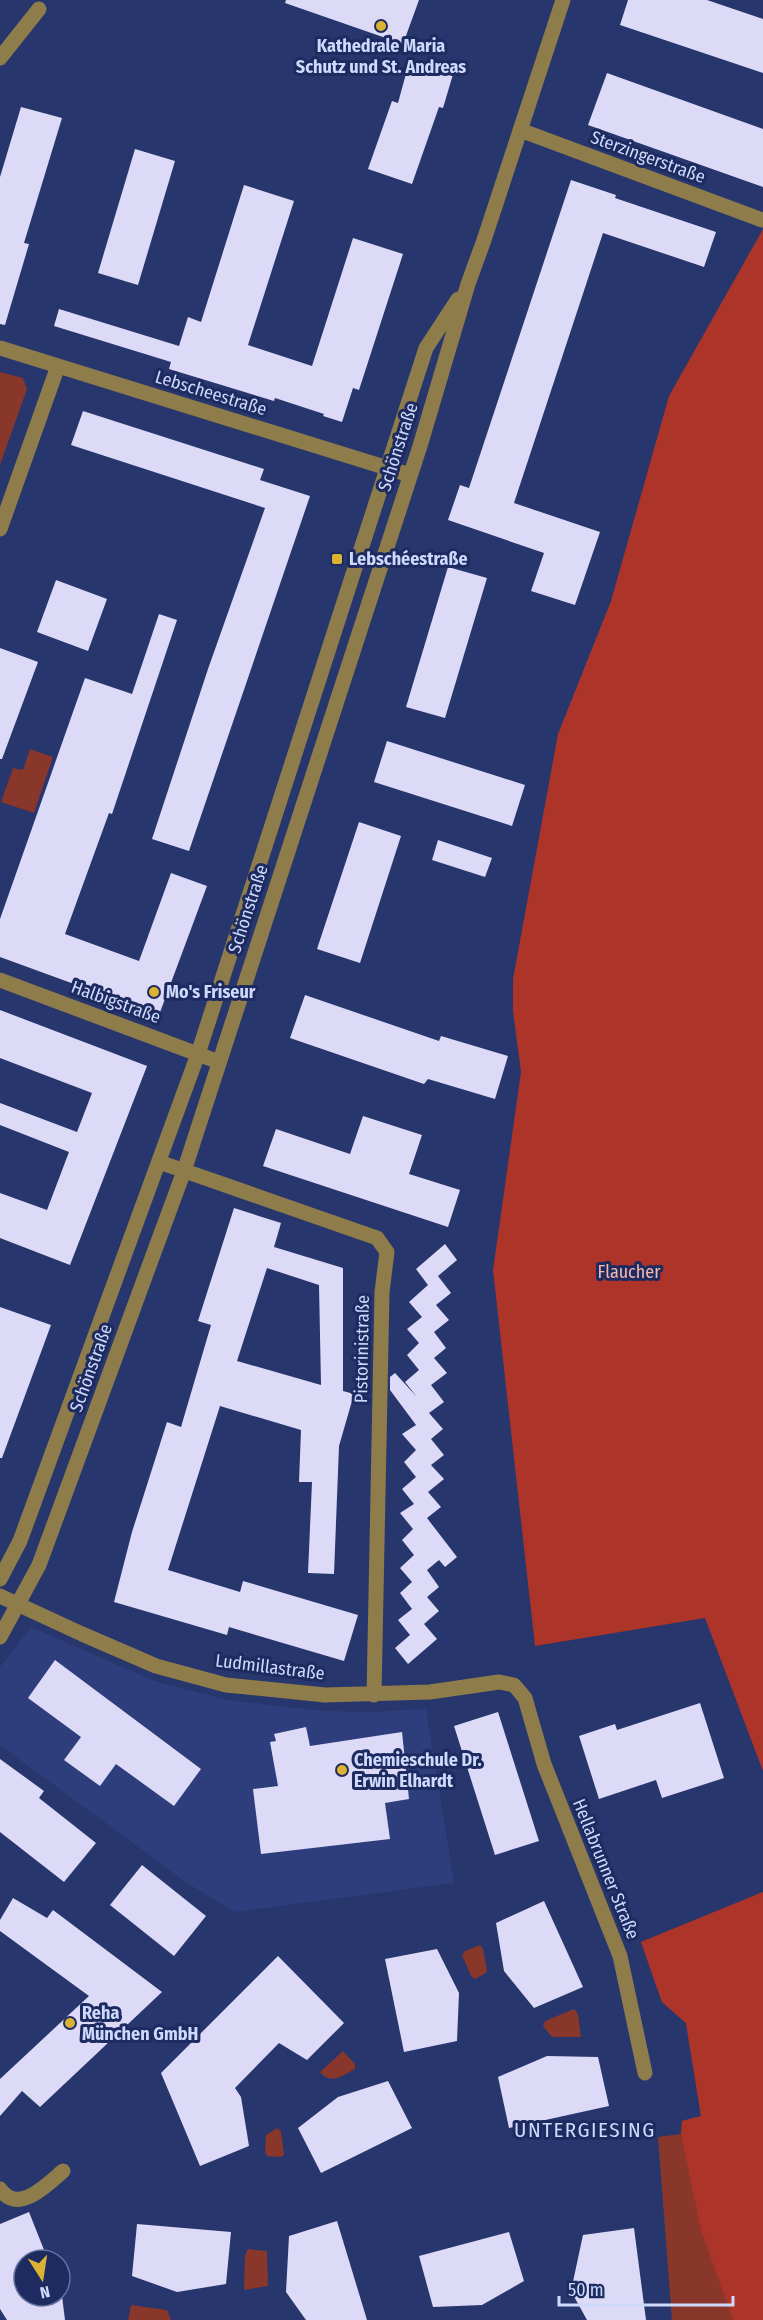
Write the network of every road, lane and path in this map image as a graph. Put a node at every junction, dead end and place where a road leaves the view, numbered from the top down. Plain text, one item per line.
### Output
1 (563, 0) edge
2 (39, 9) dead end
3 (0, 58) edge
4 (520, 130) junction
5 (762, 220) edge
6 (468, 284) junction
7 (0, 348) edge
8 (58, 366) junction
9 (387, 468) junction
10 (410, 475) junction
11 (0, 529) edge
12 (0, 980) edge
13 (198, 1054) junction
14 (219, 1062) junction
15 (159, 1162) junction
16 (184, 1171) junction
17 (0, 1579) edge
18 (0, 1596) edge
19 (18, 1605) junction
20 (0, 1637) edge
21 (514, 1685) joint
22 (374, 1695) junction
23 (645, 2073) dead end
24 (63, 2171) dead end
25 (0, 2189) edge

1 - 4 street, Schönstraße
2 - 3 street
4 - 5 street, Sterzingerstraße
4 - 6 street, Schönstraße
6 - 9 street, Schönstraße
6 - 10 street, Schönstraße
7 - 8 street, Lebscheestraße
8 - 9 street, Lebscheestraße
8 - 11 street
9 - 10 street, Lebscheestraße
9 - 13 street, Schönstraße
10 - 14 street, Schönstraße
12 - 13 street, Halbigstraße
13 - 14 street, Halbigstraße
13 - 15 street, Schönstraße
14 - 16 street, Schönstraße
15 - 16 street, Pistorinistraße
15 - 17 street, Schönstraße
16 - 19 street, Schönstraße
16 - 22 street, Pistorinistraße
18 - 19 street, Ludmillastraße
19 - 20 street, Schönstraße
19 - 22 street, Ludmillastraße
21 - 22 street, Ludmillastraße
21 - 23 street, Hellabrunner Straße
24 - 25 street

